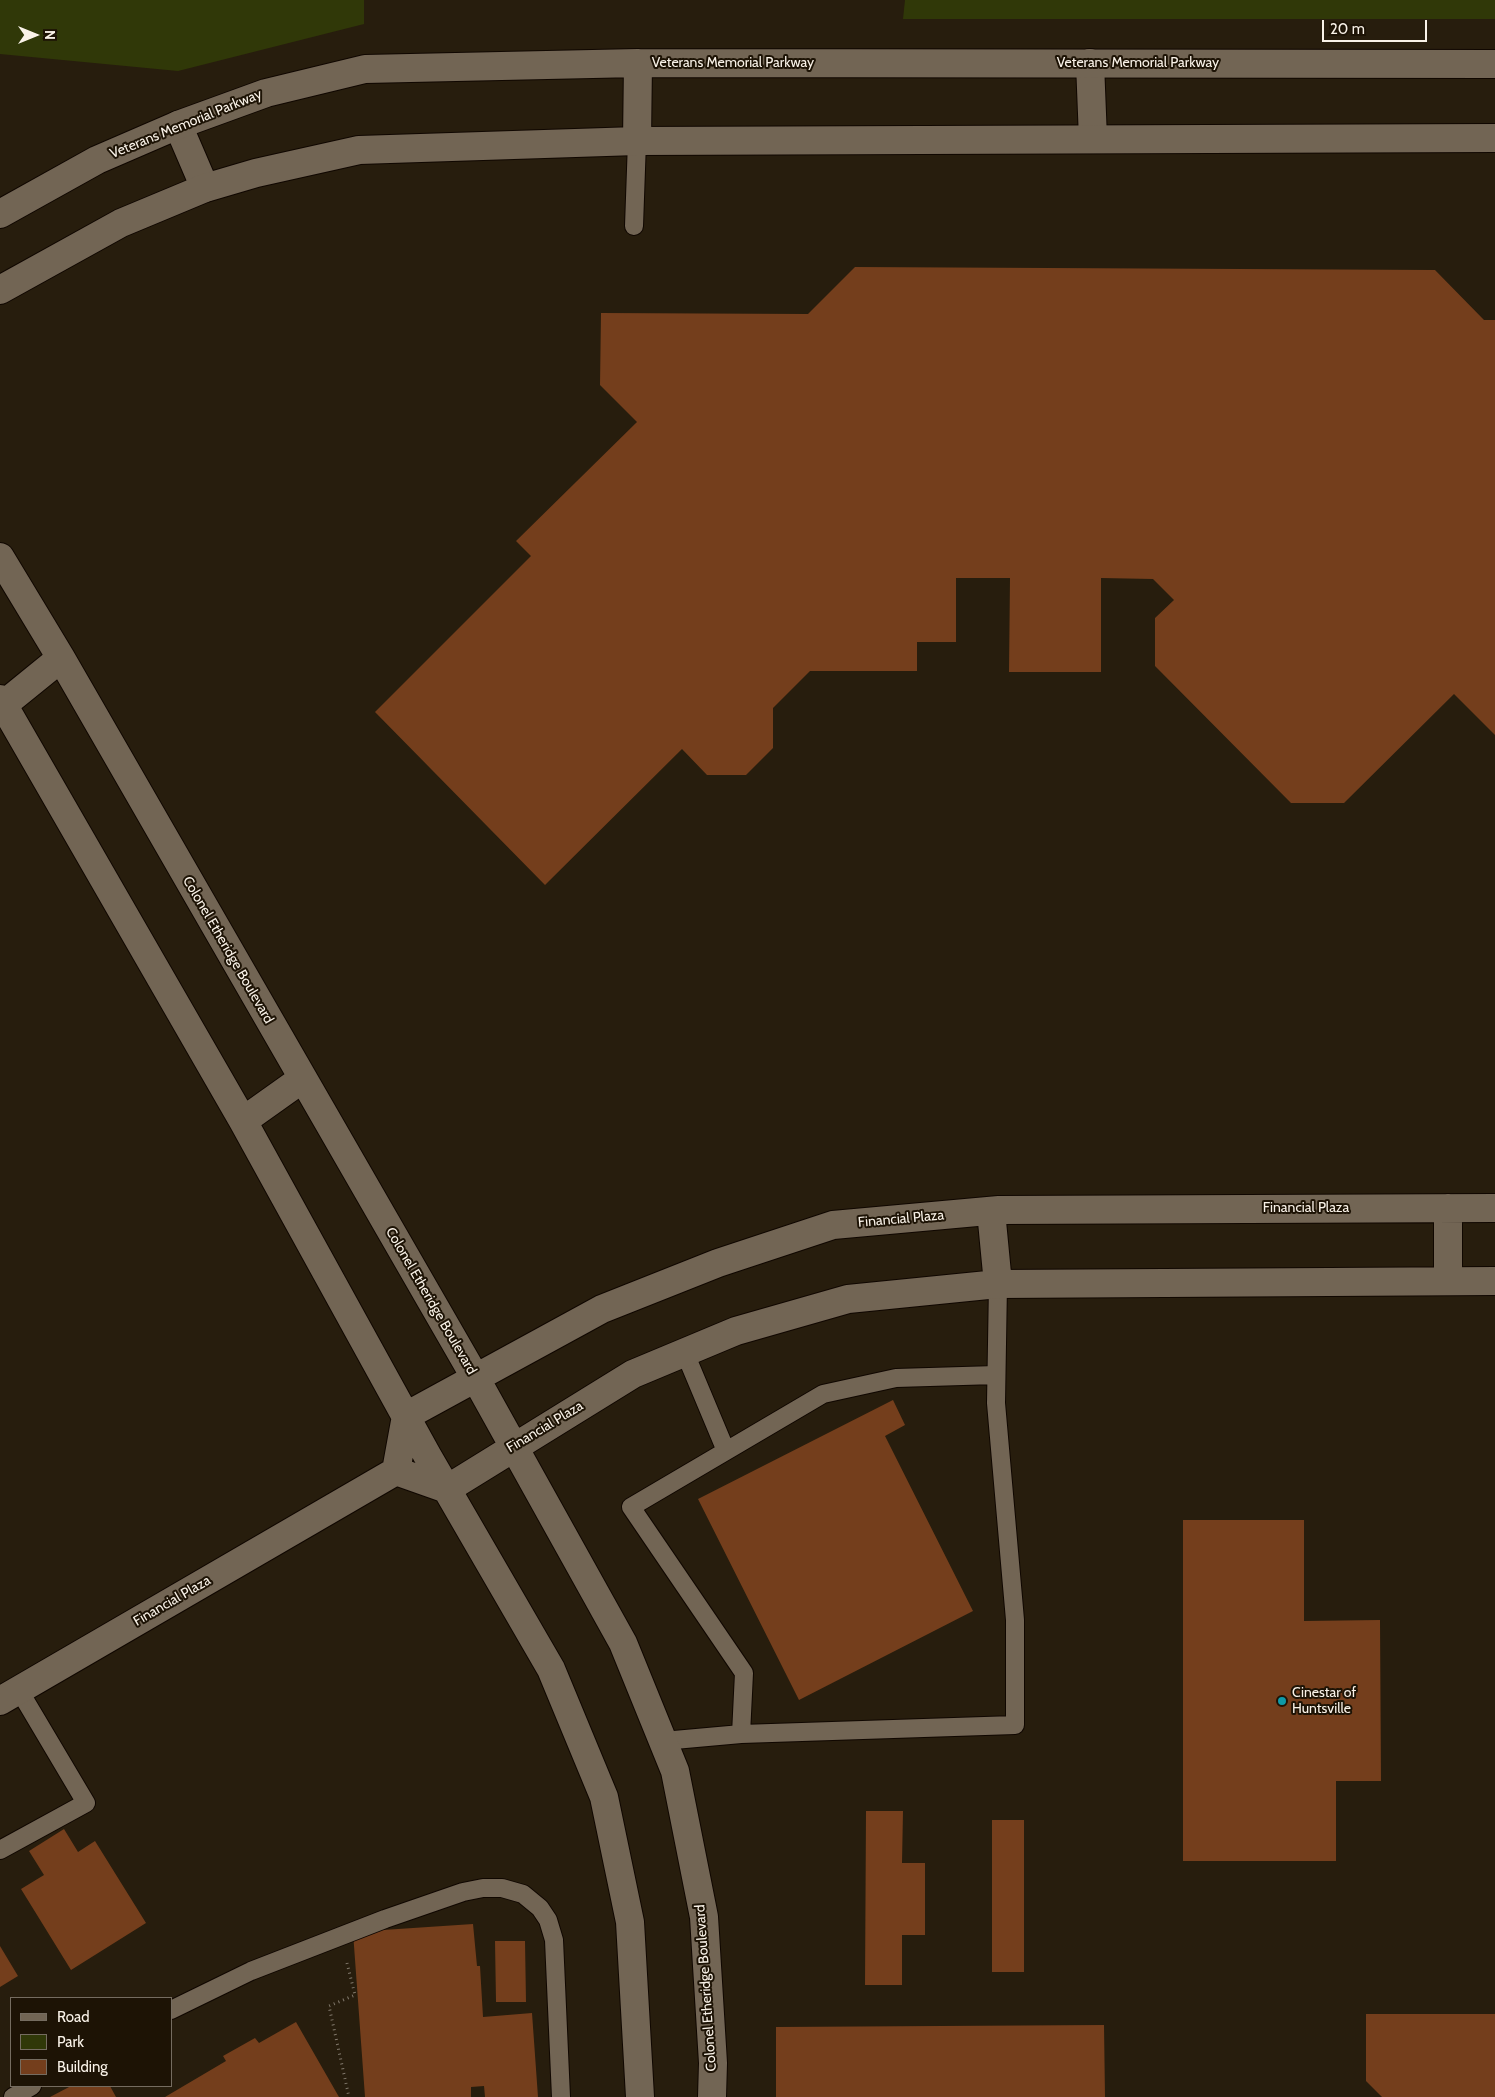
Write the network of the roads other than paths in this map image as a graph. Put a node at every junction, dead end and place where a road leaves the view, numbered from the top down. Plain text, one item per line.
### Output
1 (638, 63) junction
2 (1090, 63) junction
3 (1495, 64) edge
4 (178, 125) junction
5 (1495, 138) edge
6 (1092, 139) junction
7 (637, 141) junction
8 (205, 188) junction
9 (0, 214) edge
10 (634, 226) dead end
11 (0, 290) edge
12 (0, 557) edge
13 (61, 658) junction
14 (2, 702) edge
15 (302, 1079) junction
16 (243, 1120) junction
17 (1448, 1208) junction
18 (1495, 1208) edge
19 (991, 1211) junction
20 (1448, 1281) junction
21 (1495, 1281) edge
22 (998, 1284) junction
23 (685, 1353) junction
24 (996, 1375) junction
25 (475, 1377) junction
26 (406, 1416) junction
27 (513, 1446) junction
28 (726, 1451) junction
29 (396, 1472) junction
30 (447, 1489) junction
31 (9, 1695) edge
32 (741, 1734) junction
33 (662, 1741) junction
34 (0, 1850) edge
35 (172, 2010) edge
36 (30, 2087) edge
37 (13, 2097) edge
38 (561, 2097) edge
39 (640, 2097) edge
40 (712, 2097) edge

1 - 2 street, Veterans Memorial Parkway
1 - 4 street, Veterans Memorial Parkway
1 - 7 street
2 - 3 street, Veterans Memorial Parkway
2 - 6 street
4 - 8 street
4 - 9 street, Veterans Memorial Parkway
5 - 6 street
6 - 7 street
7 - 8 street
7 - 10 lane
8 - 11 street
12 - 13 street, Colonel Etheridge Boulevard
13 - 14 street
13 - 15 street, Colonel Etheridge Boulevard
14 - 16 street
15 - 16 street
15 - 25 street, Colonel Etheridge Boulevard
16 - 26 street
17 - 18 street, Financial Plaza
17 - 19 street, Financial Plaza
17 - 20 street
19 - 22 street
19 - 25 street, Financial Plaza
20 - 21 street, Financial Plaza
20 - 22 street, Financial Plaza
22 - 23 street, Financial Plaza
22 - 24 lane
23 - 27 street, Financial Plaza
23 - 28 lane
24 - 28 lane
24 - 32 lane
25 - 26 street, Financial Plaza
25 - 27 street, Colonel Etheridge Boulevard
26 - 29 street
26 - 30 street
27 - 30 street, Financial Plaza
27 - 33 street, Colonel Etheridge Boulevard
28 - 32 lane
29 - 30 street
29 - 31 street, Financial Plaza
30 - 39 street
31 - 34 lane
32 - 33 lane
33 - 40 street, Colonel Etheridge Boulevard
35 - 38 lane
36 - 37 lane

